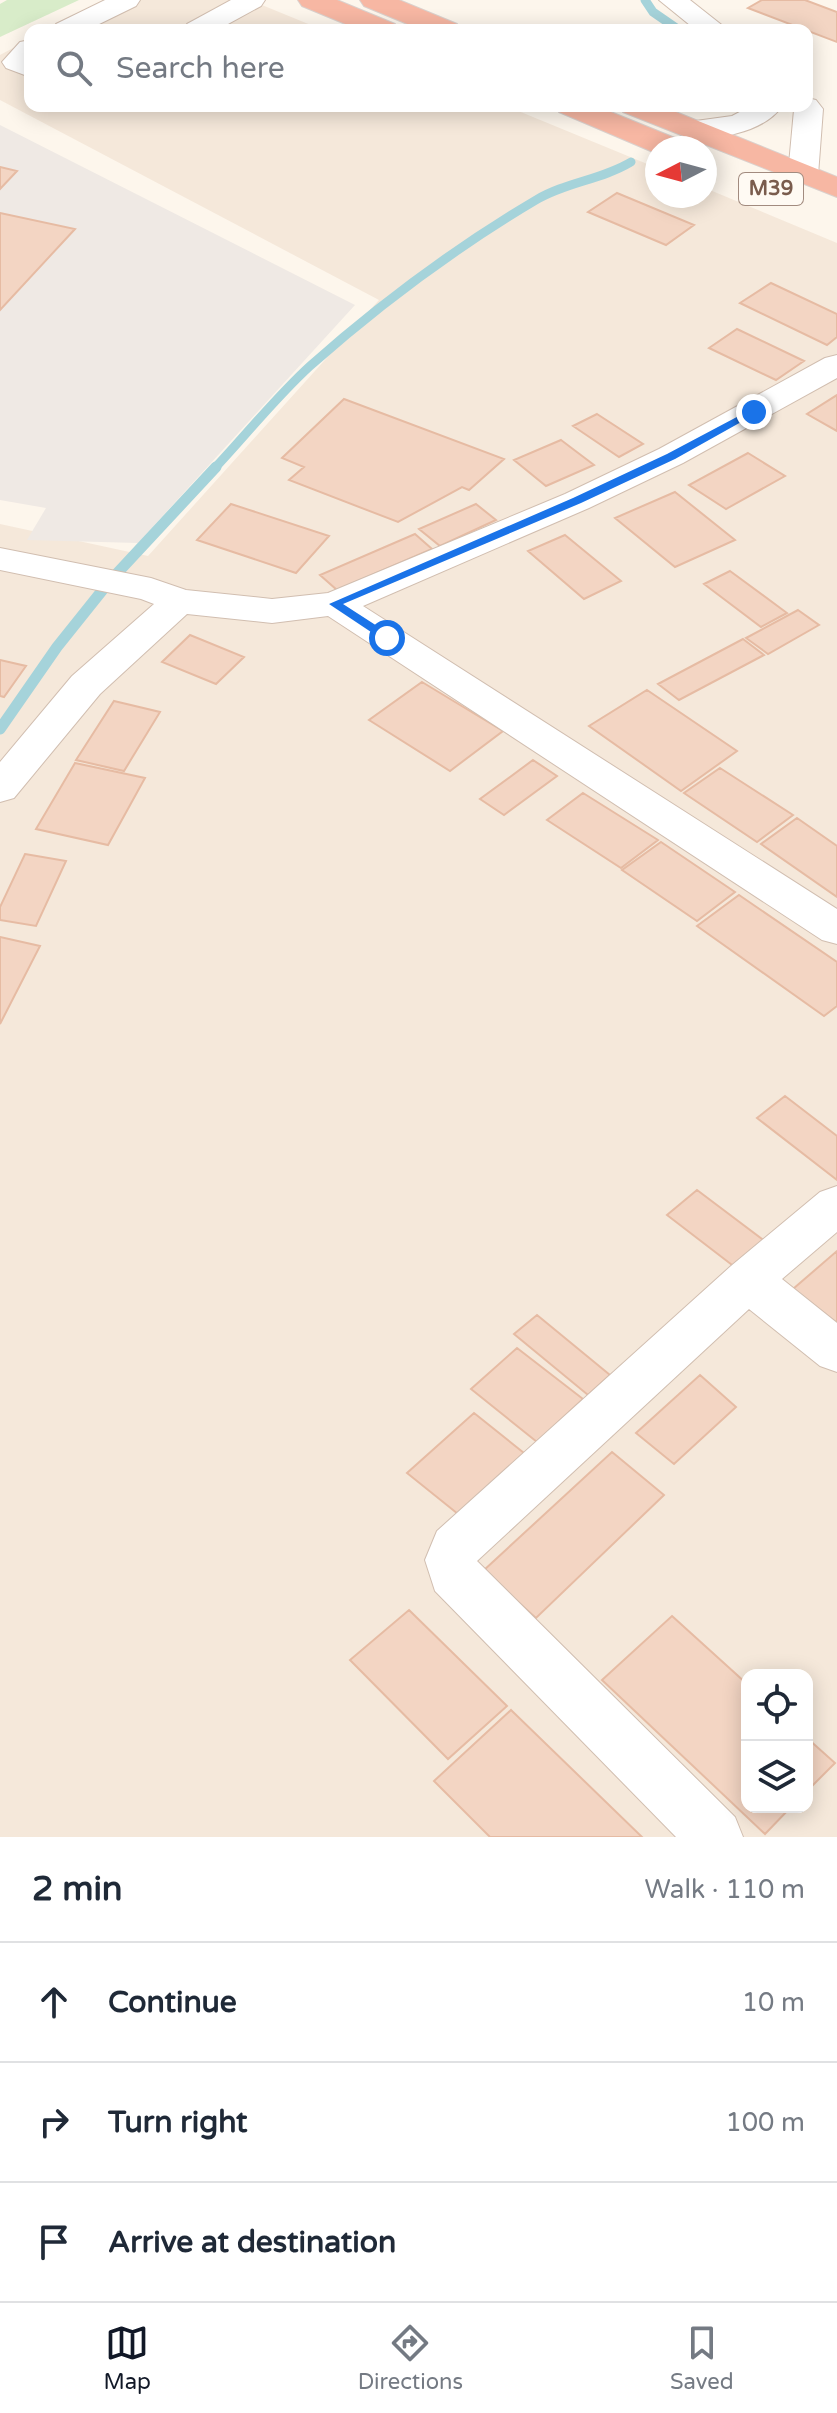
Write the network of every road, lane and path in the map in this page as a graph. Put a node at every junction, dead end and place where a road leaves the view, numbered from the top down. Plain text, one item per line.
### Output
1 (126, 0) edge
2 (251, 0) edge
3 (312, 0) edge
4 (374, 0) edge
5 (673, 0) edge
6 (78, 24) edge
7 (208, 24) edge
8 (370, 24) edge
9 (432, 24) edge
10 (706, 24) edge
11 (24, 54) edge
12 (24, 66) edge
13 (591, 112) edge
14 (643, 112) edge
15 (760, 112) edge
16 (809, 112) edge
17 (675, 136) edge
18 (679, 136) edge
19 (690, 136) edge
20 (717, 149) edge
21 (717, 166) edge
22 (803, 175) junction
23 (837, 188) edge
24 (837, 216) edge
25 (837, 365) edge
26 (0, 559) edge
27 (179, 601) junction
28 (335, 604) junction
29 (0, 788) edge
30 (837, 929) edge
31 (837, 1205) edge
32 (748, 1280) junction
33 (837, 1351) edge
34 (715, 1837) edge

1 - 6 street
2 - 7 street
3 - 8 highway
4 - 9 highway
5 - 10 street
11 - 12 street
13 - 17 highway, M39
14 - 18 highway, M39
15 - 19 street
16 - 22 street
20 - 22 highway, M39
21 - 24 highway, M39
22 - 23 highway, M39
25 - 28 street
26 - 27 street
27 - 28 street
27 - 29 street
28 - 30 street
31 - 32 street
32 - 33 street
32 - 34 street

